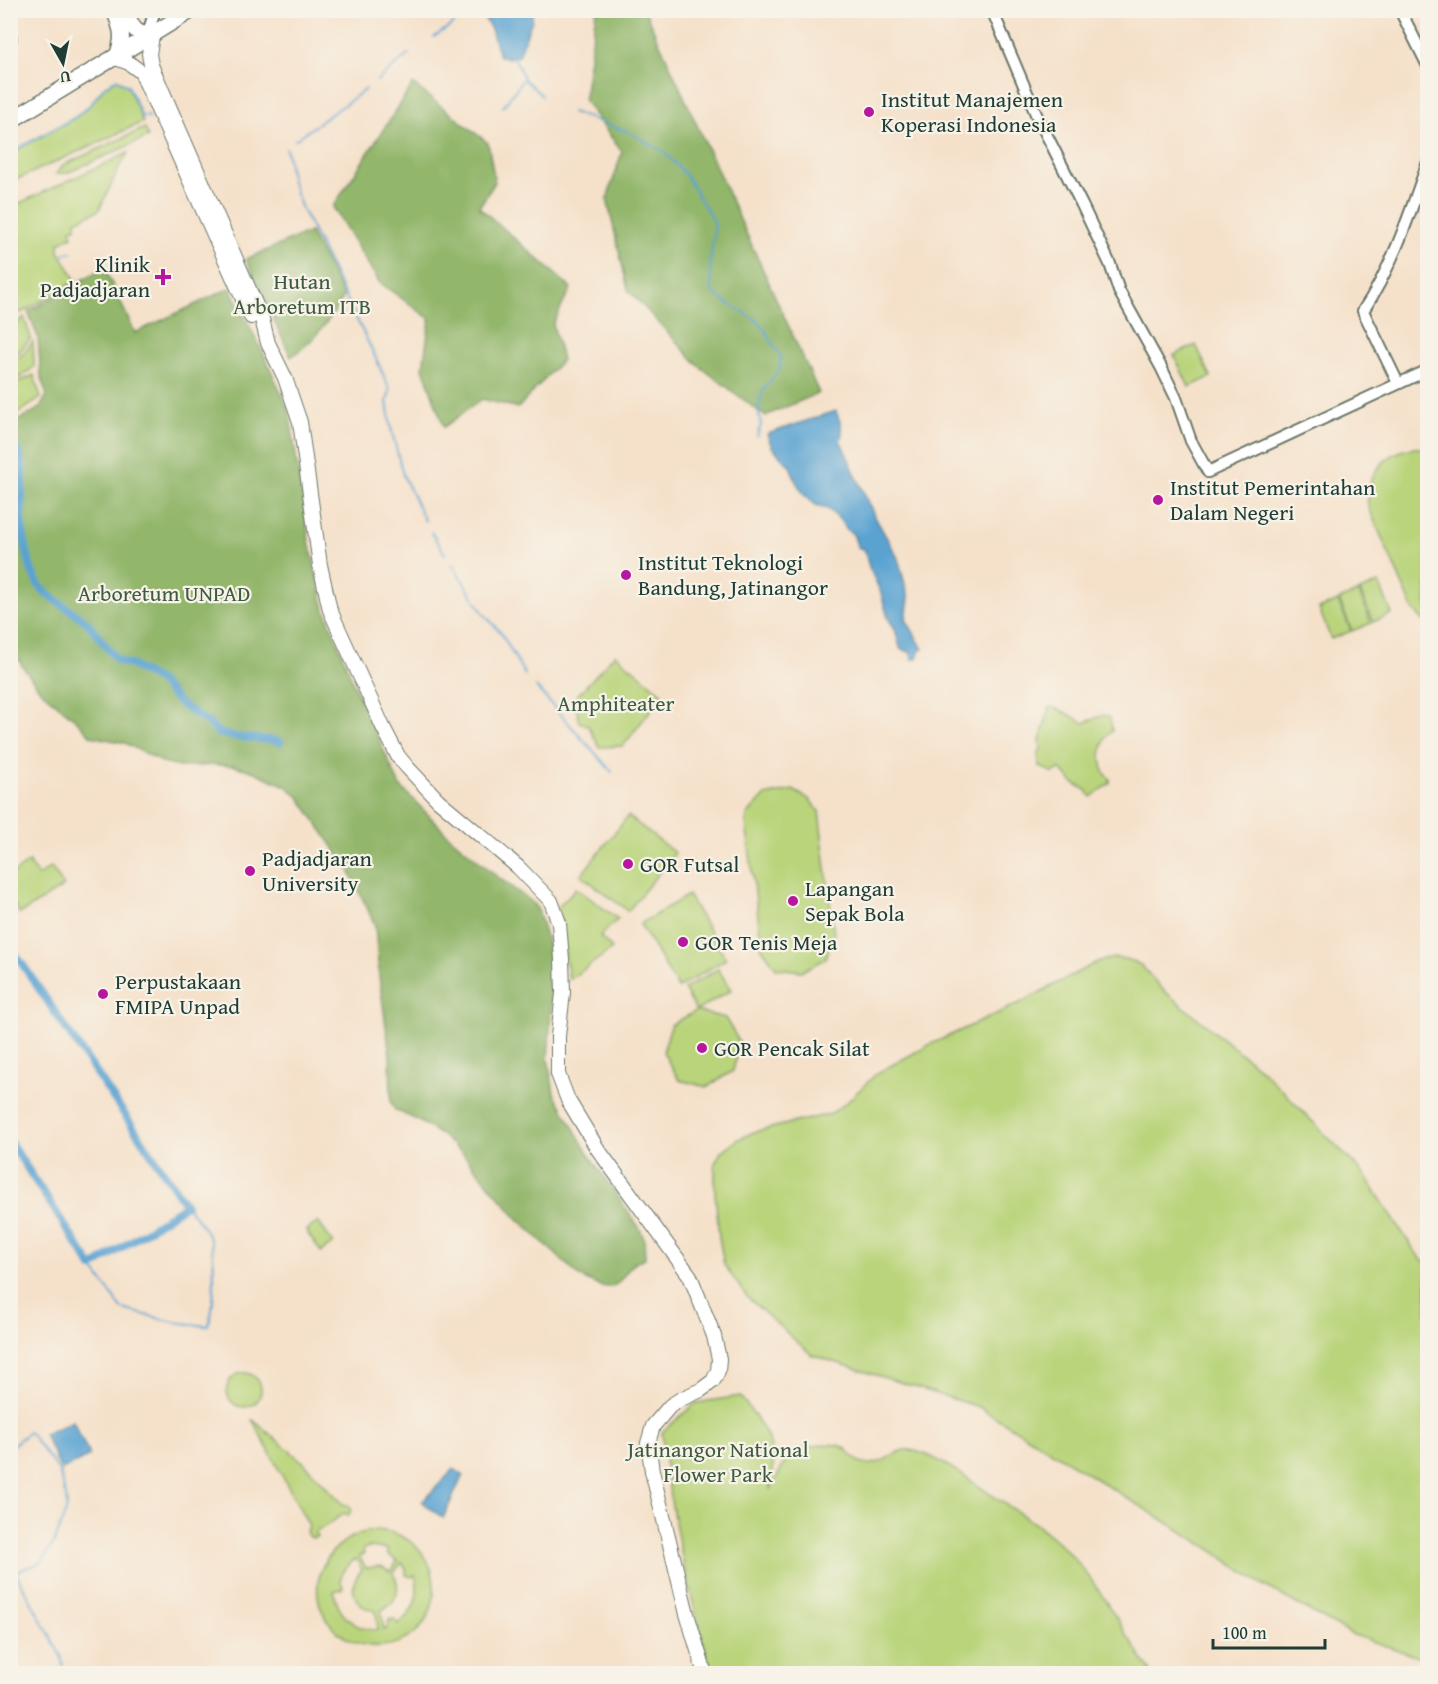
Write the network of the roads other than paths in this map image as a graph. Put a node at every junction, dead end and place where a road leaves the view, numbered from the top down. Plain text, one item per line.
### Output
1 (114, 10) edge
2 (125, 10) edge
3 (156, 10) edge
4 (192, 10) edge
5 (992, 10) edge
6 (1400, 10) edge
7 (148, 37) junction
8 (116, 58) junction
9 (1428, 66) edge
10 (10, 121) edge
11 (172, 131) junction
12 (1428, 162) edge
13 (1428, 370) edge
14 (1398, 383) junction
15 (705, 1674) edge

1 - 8 highway
2 - 7 highway
3 - 7 street
4 - 7 highway
5 - 14 street
6 - 9 street
7 - 8 highway
7 - 11 main road
8 - 10 highway
8 - 11 main road
11 - 15 main road
12 - 14 street
13 - 14 street

